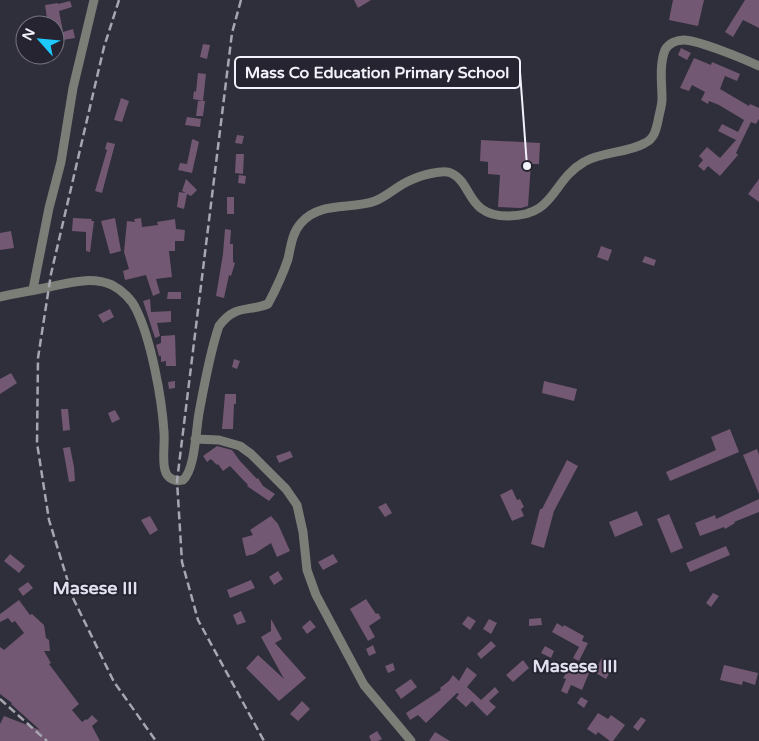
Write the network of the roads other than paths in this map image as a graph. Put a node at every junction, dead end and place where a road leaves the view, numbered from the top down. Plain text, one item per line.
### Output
1 (94, 0) edge
2 (759, 66) edge
3 (33, 289) junction
4 (0, 297) edge
5 (196, 439) junction
6 (411, 741) edge

1 - 3 street
2 - 5 street
3 - 4 street
3 - 5 street
5 - 6 street

